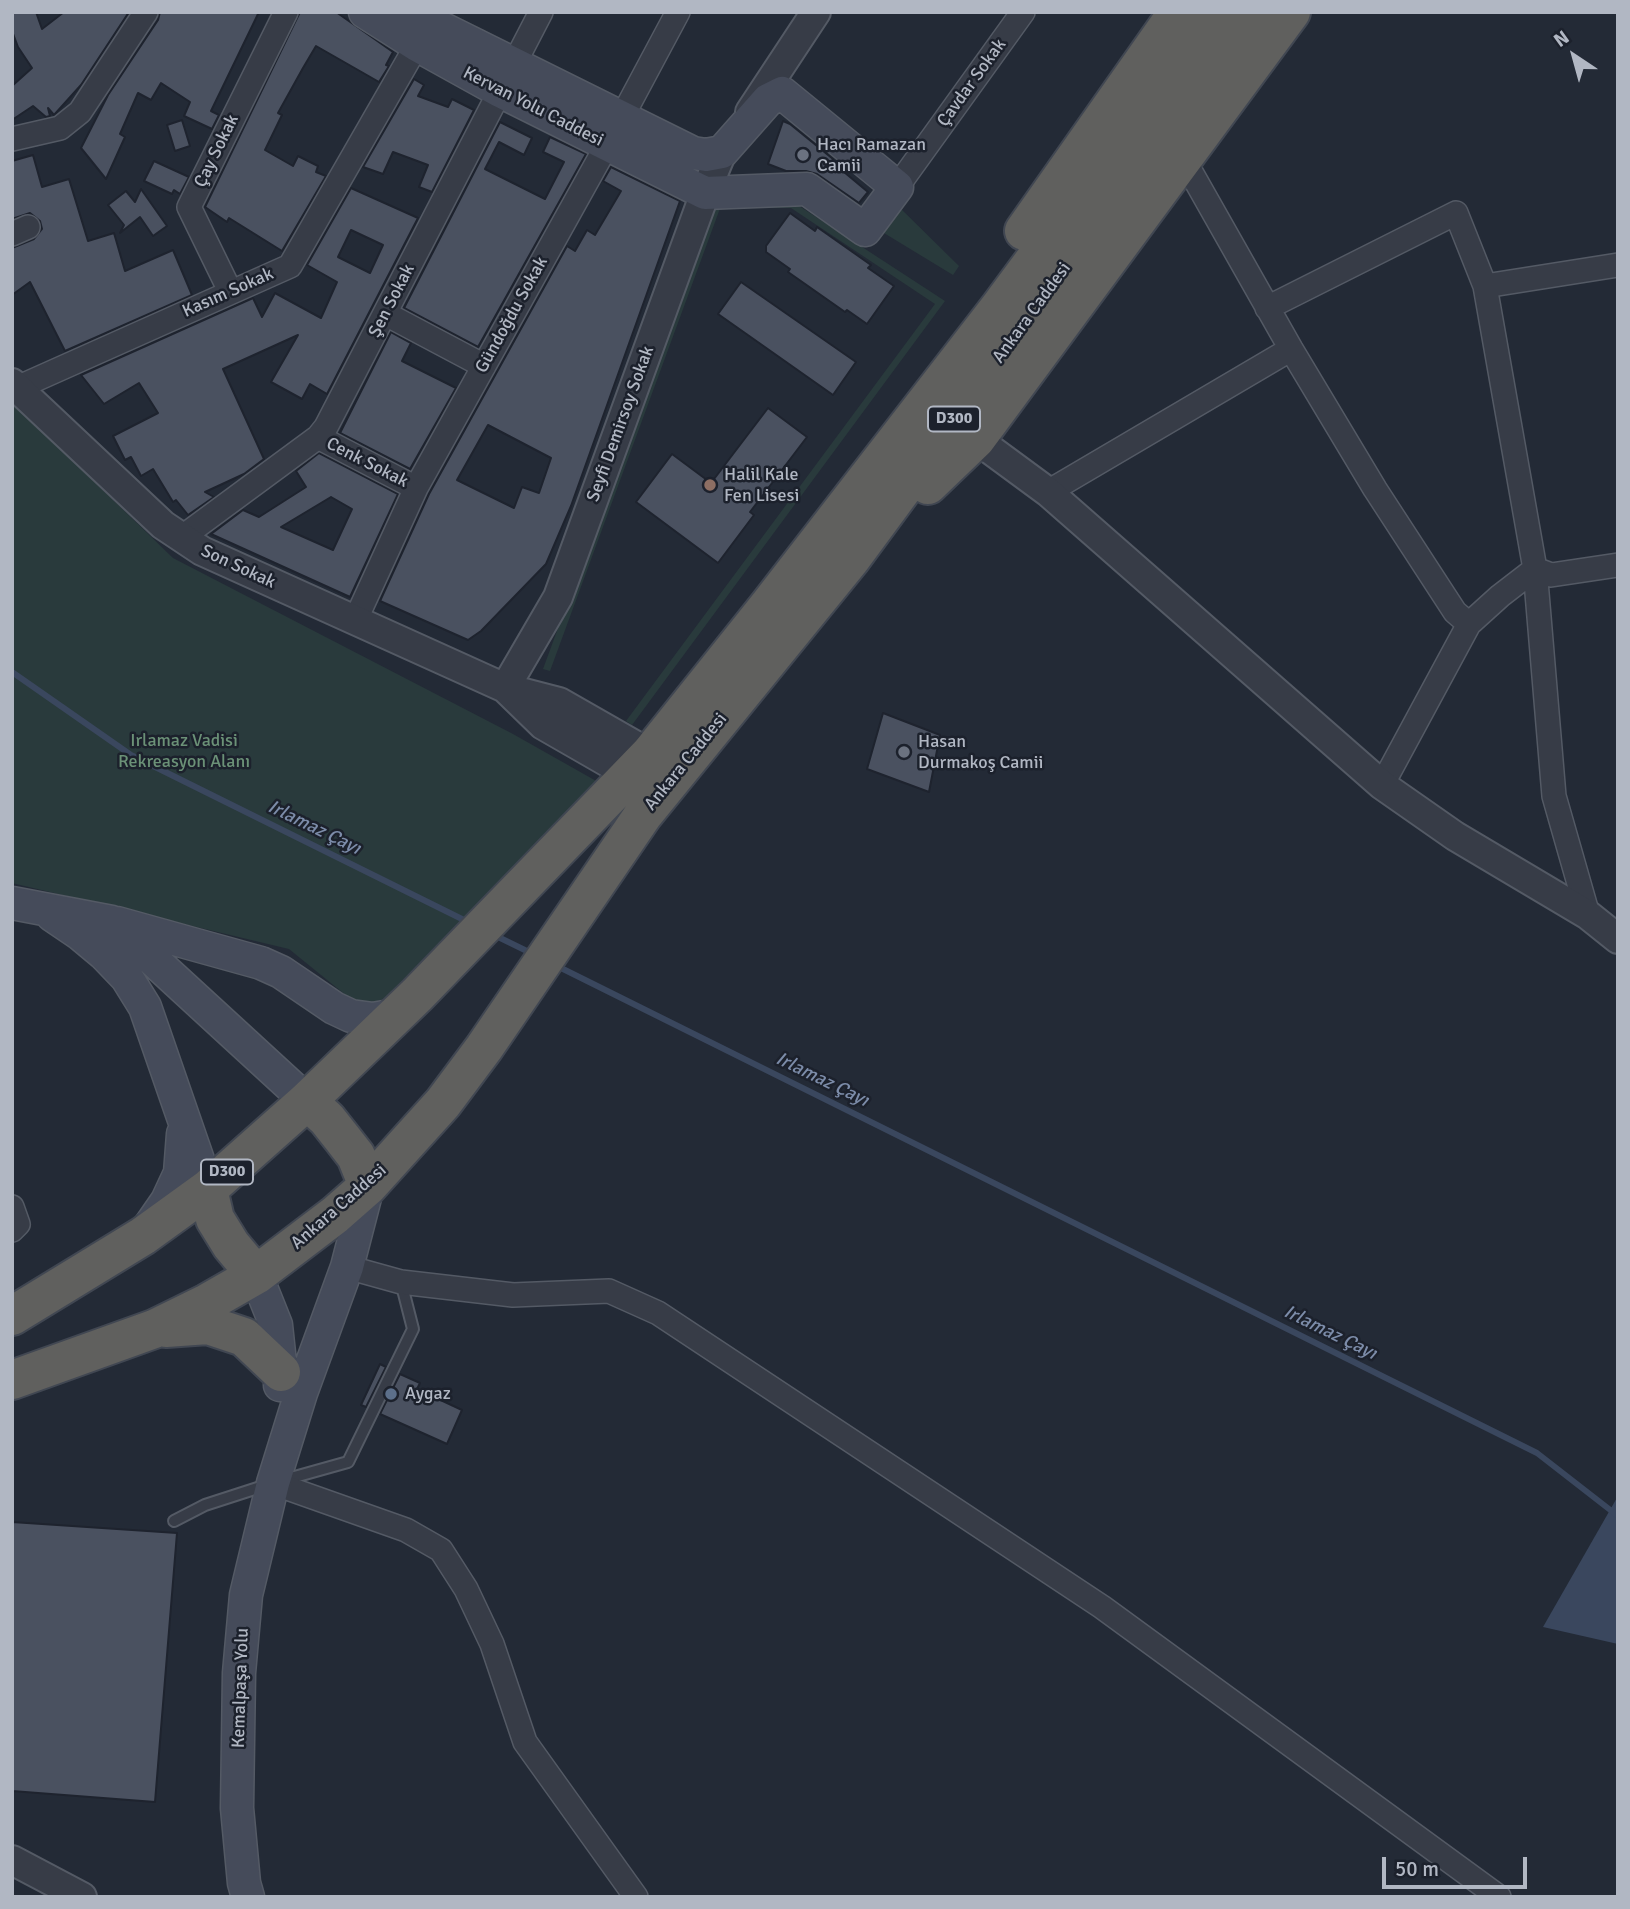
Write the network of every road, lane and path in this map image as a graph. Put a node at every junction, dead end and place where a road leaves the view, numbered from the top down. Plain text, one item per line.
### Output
1 (146, 12) edge
2 (286, 12) edge
3 (365, 12) edge
4 (541, 12) edge
5 (678, 12) edge
6 (816, 12) edge
7 (1023, 12) edge
8 (1157, 12) edge
9 (1178, 12) edge
10 (1218, 12) edge
11 (1254, 12) edge
12 (1291, 12) edge
13 (419, 22) edge
14 (1151, 51) junction
15 (507, 78) junction
16 (614, 132) junction
17 (12, 139) edge
18 (727, 145) junction
19 (1184, 160) junction
20 (897, 187) junction
21 (705, 193) junction
22 (1618, 265) edge
23 (1485, 286) junction
24 (230, 291) junction
25 (1267, 308) junction
26 (386, 314) junction
27 (1291, 349) junction
28 (484, 366) junction
29 (15, 386) edge
30 (318, 437) junction
31 (976, 439) junction
32 (416, 488) junction
33 (1048, 492) junction
34 (181, 538) junction
35 (851, 559) junction
36 (1618, 565) edge
37 (1535, 569) junction
38 (769, 605) junction
39 (355, 621) junction
40 (1469, 624) junction
41 (505, 688) junction
42 (634, 784) junction
43 (1382, 785) junction
44 (27, 906) edge
45 (1588, 915) junction
46 (113, 922) junction
47 (1618, 939) edge
48 (406, 1005) junction
49 (307, 1101) junction
50 (183, 1122) junction
51 (368, 1186) junction
52 (208, 1189) junction
53 (12, 1207) edge
54 (12, 1230) edge
55 (143, 1236) junction
56 (347, 1267) junction
57 (256, 1275) junction
58 (401, 1282) junction
59 (12, 1316) edge
60 (153, 1329) junction
61 (281, 1372) junction
62 (12, 1380) edge
63 (273, 1482) junction
64 (174, 1521) dead end
65 (12, 1860) edge
66 (82, 1897) edge
67 (248, 1897) edge
68 (636, 1897) edge
69 (1499, 1897) edge

1 - 17 street
2 - 24 street, Çay Sokak
3 - 13 main road, Kervan Yolu Caddesi
4 - 15 street, Şen Sokak
5 - 16 street, Gündoğdu Sokak
6 - 18 street, Seyfi Demirsoy Sokak
7 - 20 street, Çavdar Sokak
8 - 14 street
9 - 14 highway
10 - 38 highway, Ankara Caddesi / D300
11 - 35 highway, Ankara Caddesi / D300
12 - 19 highway
13 - 15 main road, Kervan Yolu Caddesi
13 - 24 street, Kasım Sokak
14 - 38 highway
15 - 16 main road, Kervan Yolu Caddesi
15 - 26 street, Şen Sokak
16 - 18 main road, Kervan Yolu Caddesi
16 - 21 main road, Kervan Yolu Caddesi
16 - 28 street, Gündoğdu Sokak
18 - 20 main road
18 - 21 street, Seyfi Demirsoy Sokak
19 - 25 street
19 - 31 highway
20 - 21 main road
21 - 41 street, Seyfi Demirsoy Sokak
22 - 23 street
23 - 25 street
23 - 37 street
24 - 29 street, Kasım Sokak
25 - 27 street
26 - 28 street
26 - 30 street, Şen Sokak
27 - 33 street
27 - 40 street
28 - 32 street, Gündoğdu Sokak
29 - 34 street, Son Sokak
30 - 32 street, Cenk Sokak
30 - 34 street, Şen Sokak
31 - 33 street
31 - 35 highway
32 - 39 street, Gündoğdu Sokak
33 - 43 street
34 - 39 street, Son Sokak
35 - 42 highway, Ankara Caddesi / D300
36 - 37 street
37 - 40 street
37 - 45 street
38 - 42 highway, Ankara Caddesi / D300
39 - 41 street, Son Sokak
40 - 43 street
41 - 42 street, Son Sokak
42 - 48 highway, Ankara Caddesi / D300
42 - 51 highway, Ankara Caddesi / D300
43 - 45 street
44 - 46 main road
44 - 50 main road
45 - 47 street
46 - 48 main road
46 - 49 main road
48 - 49 highway, Ankara Caddesi / D300
49 - 51 highway
49 - 52 highway, Ankara Caddesi / D300
50 - 52 main road
50 - 55 main road
51 - 56 main road, Kemalpaşa Yolu
51 - 57 highway, Ankara Caddesi / D300
52 - 55 highway, Ankara Caddesi / D300
52 - 57 highway
53 - 54 street
55 - 59 highway, Ankara Caddesi / D300
56 - 58 street
56 - 63 main road, Kemalpaşa Yolu
57 - 60 highway, Ankara Caddesi / D300
57 - 61 main road, Kemalpaşa Yolu
58 - 63 lane
58 - 69 street
60 - 61 highway
60 - 62 highway, Ankara Caddesi / D300
61 - 63 main road, Kemalpaşa Yolu
63 - 64 lane
63 - 67 main road, Kemalpaşa Yolu
63 - 68 street
65 - 66 street

